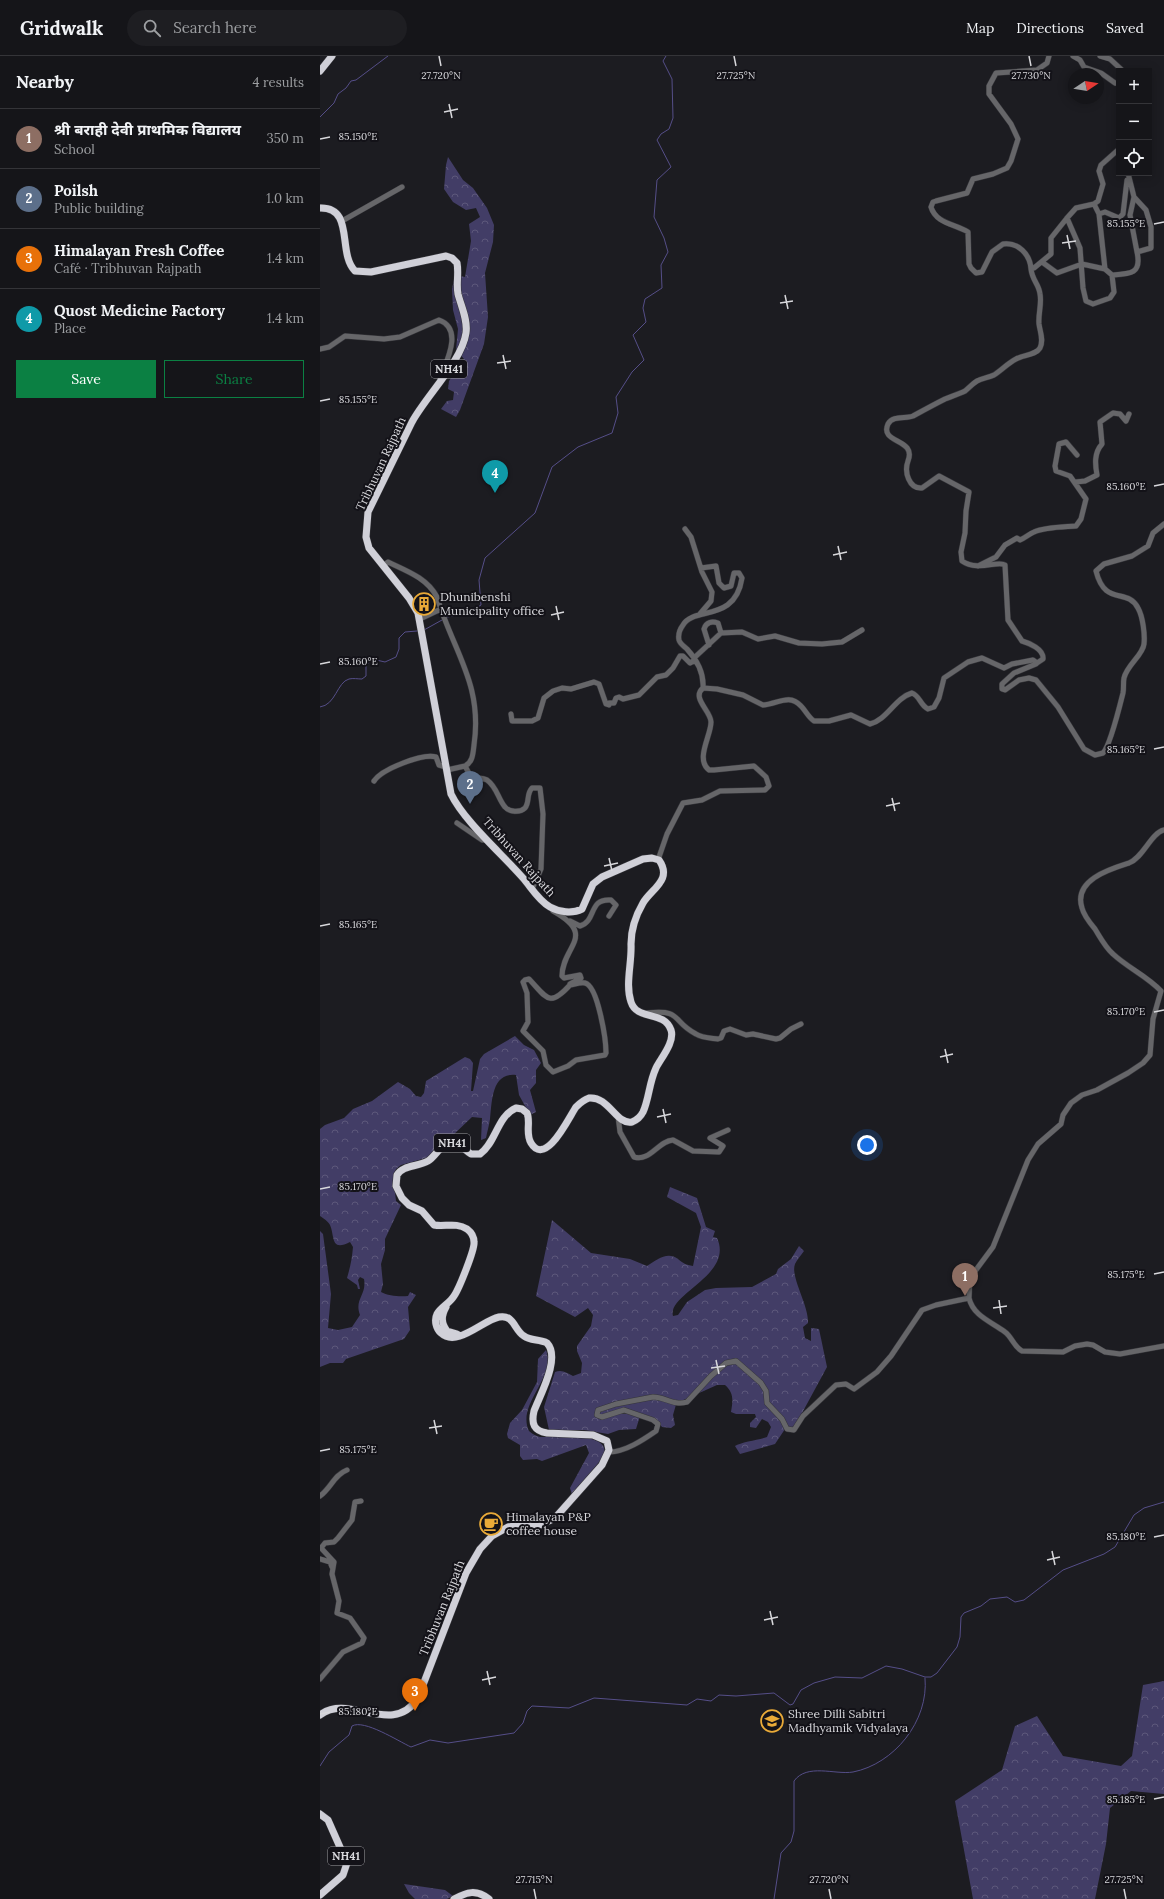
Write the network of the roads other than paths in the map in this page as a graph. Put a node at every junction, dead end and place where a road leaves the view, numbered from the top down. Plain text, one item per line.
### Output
1 (332, 56) edge
2 (1049, 56) edge
3 (1073, 56) edge
4 (1100, 56) edge
5 (1120, 68) edge
6 (320, 71) edge
7 (1115, 83) dead end
8 (1116, 152) edge
9 (1128, 176) edge
10 (1129, 176) edge
11 (402, 186) dead end
12 (1134, 197) junction
13 (1094, 204) junction
14 (320, 208) edge
15 (1099, 214) junction
16 (1067, 218) junction
17 (342, 221) junction
18 (1137, 252) junction
19 (1042, 262) junction
20 (1082, 264) junction
21 (1105, 268) junction
22 (1031, 269) junction
23 (1112, 275) junction
24 (320, 349) edge
25 (440, 380) junction
26 (1129, 414) dead end
27 (1077, 455) dead end
28 (1076, 482) junction
29 (1164, 524) edge
30 (685, 529) dead end
31 (383, 566) junction
32 (978, 566) junction
33 (701, 568) junction
34 (441, 608) junction
35 (698, 616) junction
36 (420, 618) junction
37 (862, 630) dead end
38 (721, 633) junction
39 (709, 645) junction
40 (694, 659) junction
41 (1037, 663) junction
42 (703, 688) junction
43 (511, 714) dead end
44 (465, 766) junction
45 (446, 768) junction
46 (374, 781) dead end
47 (457, 822) dead end
48 (1164, 830) edge
49 (488, 839) junction
50 (658, 860) junction
51 (532, 889) junction
52 (541, 900) junction
53 (609, 916) dead end
54 (570, 921) junction
55 (570, 985) junction
56 (643, 1014) junction
57 (801, 1024) dead end
58 (618, 1116) junction
59 (728, 1130) dead end
60 (969, 1298) junction
61 (1164, 1346) edge
62 (609, 1452) junction
63 (347, 1470) dead end
64 (320, 1496) edge
65 (361, 1501) dead end
66 (320, 1558) edge
67 (333, 1570) junction
68 (320, 1679) edge
69 (320, 1715) edge
70 (320, 1814) edge
71 (320, 1895) edge
72 (454, 1899) edge
73 (489, 1899) edge

1 - 6 highway
2 - 22 street
3 - 7 street
4 - 5 street
8 - 13 street
9 - 15 street
10 - 12 street
11 - 17 street
12 - 18 street
12 - 18 street
13 - 15 street
13 - 16 street
14 - 17 highway
15 - 21 street
16 - 19 street
16 - 20 street
17 - 25 highway, Tribhuvan Rajpath / NH41
18 - 23 street
19 - 20 street
19 - 22 street
20 - 21 street
20 - 23 street
21 - 23 street
22 - 32 street
24 - 25 street
25 - 31 highway, Tribhuvan Rajpath / NH41
26 - 28 street
27 - 28 street
28 - 32 street
29 - 41 street
30 - 33 street
31 - 34 street
31 - 36 highway, Tribhuvan Rajpath / NH41
32 - 41 street
33 - 35 street
33 - 35 street
34 - 36 street
34 - 44 street
35 - 40 street
36 - 45 highway, Tribhuvan Rajpath / NH41
37 - 38 street
38 - 39 street
38 - 39 street
39 - 40 street
40 - 42 street
40 - 43 street
41 - 42 street
42 - 50 street
44 - 45 street
44 - 51 street
45 - 46 street
45 - 49 highway, Tribhuvan Rajpath / NH41
47 - 49 street
48 - 60 street
49 - 51 highway, Tribhuvan Rajpath / NH41
50 - 52 highway, Tribhuvan Rajpath / NH41
50 - 56 highway
51 - 52 highway, Tribhuvan Rajpath / NH41
52 - 54 street
53 - 54 street
54 - 55 street
55 - 55 street
56 - 57 street
56 - 58 highway
58 - 59 street
58 - 62 highway, NH41
60 - 61 street
60 - 62 street
62 - 69 highway, Tribhuvan Rajpath
63 - 64 street
65 - 67 street
66 - 67 street
67 - 68 street
70 - 71 highway, NH41
72 - 73 highway

